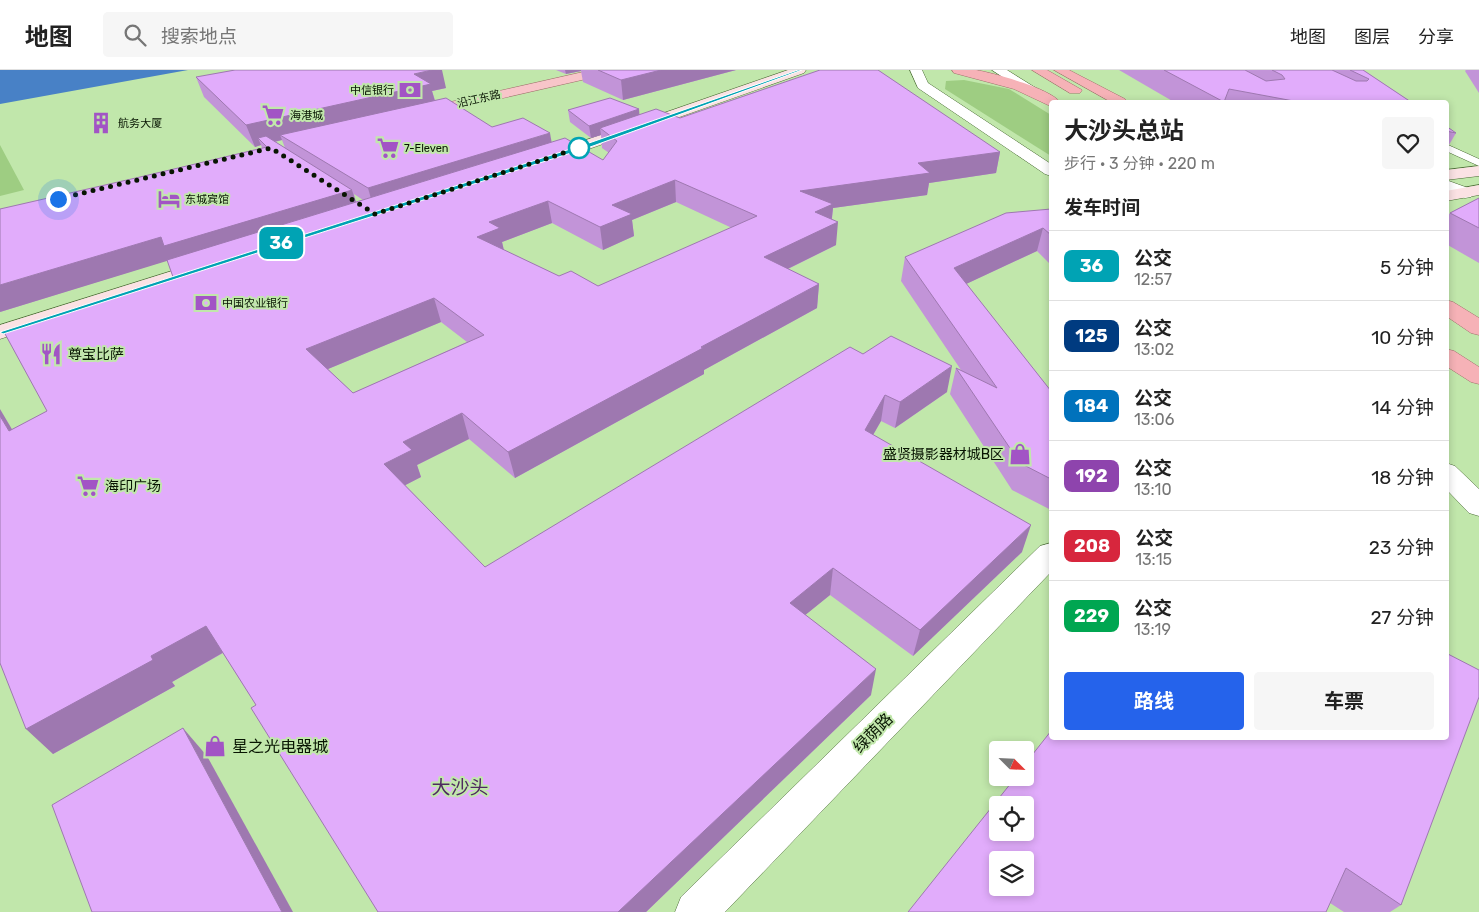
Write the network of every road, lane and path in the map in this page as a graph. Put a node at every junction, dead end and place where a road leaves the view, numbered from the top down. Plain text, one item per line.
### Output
1 (608, 70) edge
2 (800, 70) edge
3 (916, 70) edge
4 (958, 70) edge
5 (998, 70) edge
6 (1017, 70) edge
7 (1038, 70) edge
8 (1060, 70) edge
9 (1032, 90) junction
10 (1050, 100) edge
11 (1070, 100) edge
12 (1094, 100) edge
13 (1116, 100) edge
14 (406, 116) edge
15 (1449, 148) edge
16 (1479, 163) edge
17 (529, 165) edge
18 (1049, 170) edge
19 (1479, 171) edge
20 (1449, 175) edge
21 (1449, 179) edge
22 (1479, 182) edge
23 (1449, 187) edge
24 (1474, 194) edge
25 (1449, 196) edge
26 (224, 261) edge
27 (1449, 308) edge
28 (1479, 328) edge
29 (0, 332) edge
30 (1450, 358) edge
31 (1479, 377) edge
32 (1479, 386) edge
33 (1449, 475) edge
34 (1479, 506) edge
35 (1049, 556) edge
36 (696, 912) edge

1 - 14 main road, 沿江东路
2 - 17 main road
3 - 18 street
4 - 9 highway
5 - 9 street
6 - 11 highway
7 - 12 highway
8 - 13 highway
9 - 10 highway
15 - 16 lane
19 - 20 main road
21 - 22 main road
23 - 24 street
24 - 25 main road
26 - 29 main road
27 - 28 highway
30 - 31 highway
30 - 32 main road
33 - 34 street
35 - 36 street, 绿荫路

